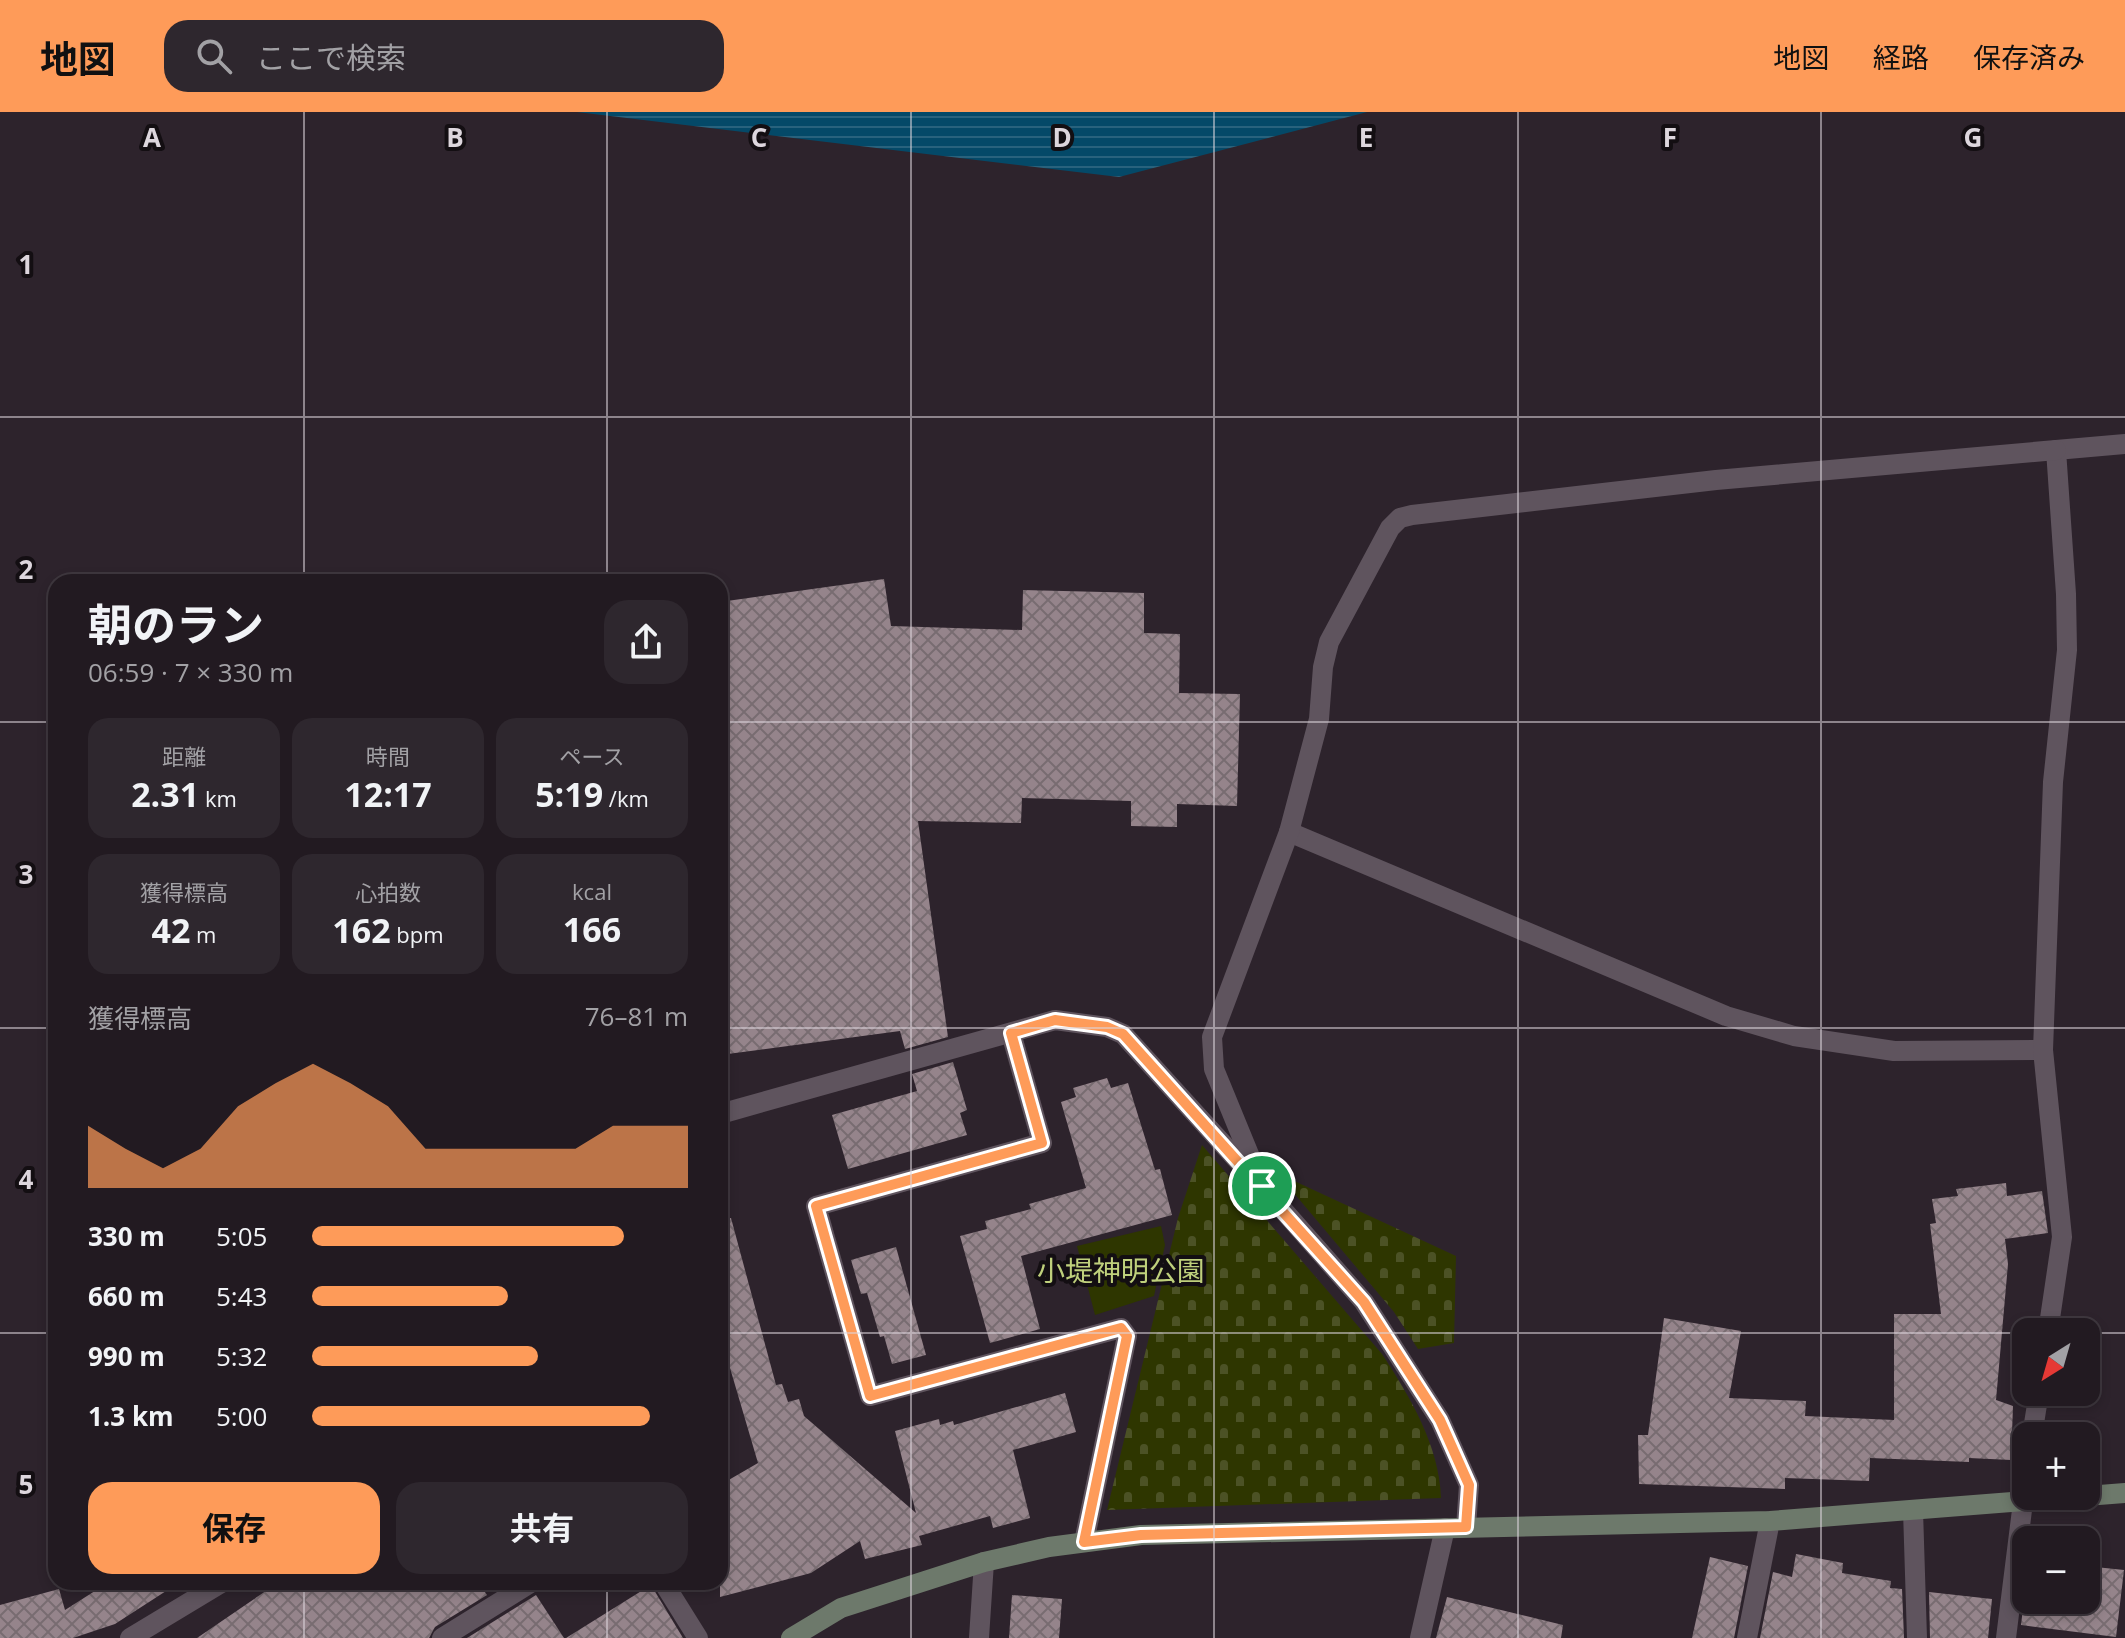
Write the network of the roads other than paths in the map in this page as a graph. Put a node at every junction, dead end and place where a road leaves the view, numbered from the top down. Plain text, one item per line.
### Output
1 (2125, 444) edge
2 (2056, 450) junction
3 (1289, 832) junction
4 (1011, 1033) junction
5 (2043, 1050) junction
6 (728, 1112) edge
7 (1262, 1186) junction
8 (2050, 1318) edge
9 (2125, 1493) edge
10 (2100, 1495) edge
11 (2012, 1503) edge
12 (1913, 1510) junction
13 (2021, 1510) edge
14 (1770, 1521) junction
15 (1456, 1528) junction
16 (1084, 1542) junction
17 (984, 1562) junction
18 (210, 1590) edge
19 (519, 1590) edge
20 (668, 1590) edge
21 (130, 1638) edge
22 (442, 1638) edge
23 (698, 1638) edge
24 (791, 1638) edge
25 (979, 1638) edge
26 (1420, 1638) edge
27 (1747, 1638) edge
28 (1917, 1638) edge
29 (2006, 1638) edge

1 - 2 street
2 - 3 street
2 - 5 street
3 - 5 street
3 - 7 street
4 - 6 street
4 - 7 street
4 - 16 street
5 - 8 street
7 - 15 street
9 - 10 street
11 - 12 street
12 - 14 street
12 - 28 street
13 - 29 street
14 - 15 street
14 - 27 street
15 - 16 street
15 - 26 street
16 - 17 street
17 - 24 street
17 - 25 street
18 - 21 street
19 - 22 street
20 - 23 street

